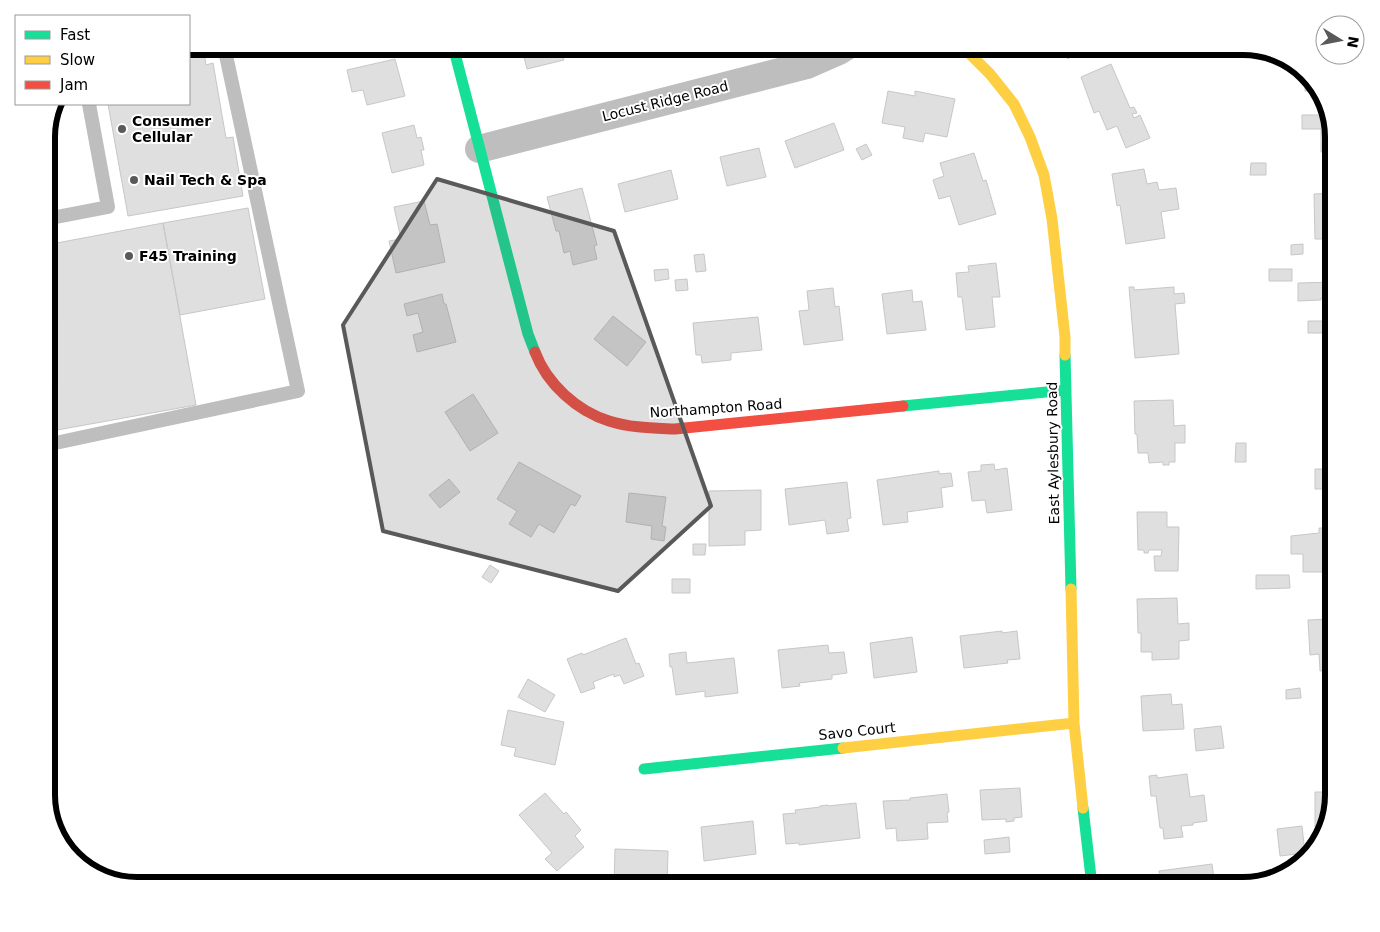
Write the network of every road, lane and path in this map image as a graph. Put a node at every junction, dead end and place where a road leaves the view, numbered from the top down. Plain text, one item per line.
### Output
1 (226, 55) edge
2 (455, 55) edge
3 (830, 55) edge
4 (971, 55) edge
5 (90, 105) edge
6 (479, 149) junction
7 (55, 216) edge
8 (1066, 390) junction
9 (55, 442) edge
10 (1074, 723) junction
11 (644, 769) dead end
12 (1091, 877) edge

1 - 9 lane
2 - 6 street, Northampton Road
3 - 6 street, Locust Ridge Road
4 - 8 street, East Aylesbury Road
5 - 7 lane
6 - 8 street, Northampton Road
8 - 10 street, East Aylesbury Road
10 - 11 street, Savo Court
10 - 12 street, East Aylesbury Road

